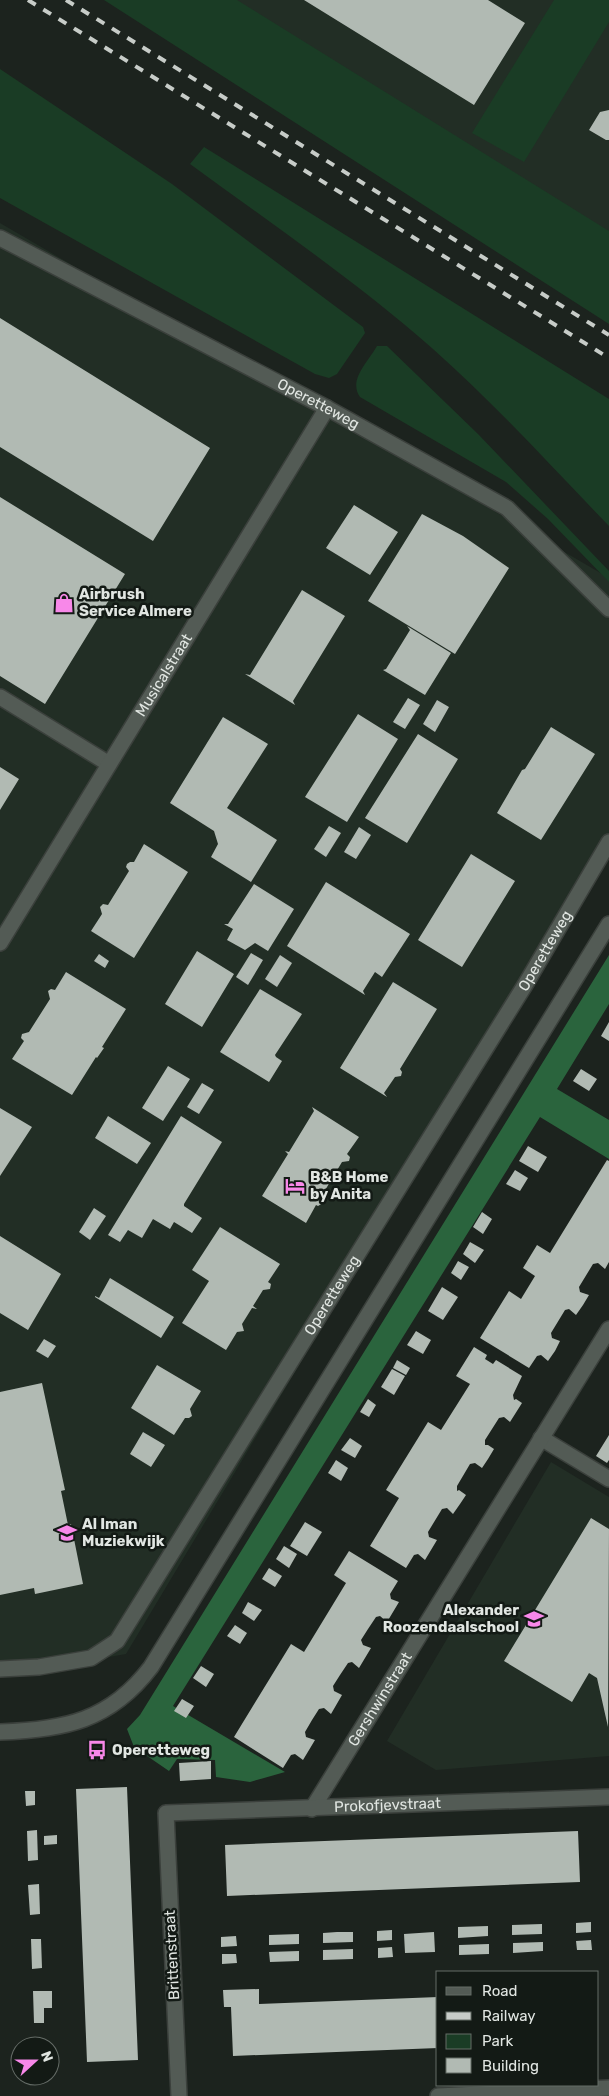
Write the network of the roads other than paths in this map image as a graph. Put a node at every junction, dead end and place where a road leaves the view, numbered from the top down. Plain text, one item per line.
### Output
1 (0, 238) edge
2 (327, 408) junction
3 (609, 609) edge
4 (0, 697) edge
5 (109, 764) junction
6 (609, 842) edge
7 (609, 924) edge
8 (0, 942) edge
9 (609, 1329) edge
10 (542, 1438) junction
11 (609, 1479) edge
12 (0, 1669) edge
13 (0, 1732) edge
14 (609, 1797) edge
15 (312, 1809) junction
16 (166, 1813) joint
17 (609, 2088) edge
18 (179, 2096) edge
19 (438, 2096) edge

1 - 2 street, Operetteweg
2 - 3 street, Operetteweg
2 - 5 street, Musicalstraat
4 - 5 street
5 - 8 street, Musicalstraat
6 - 12 street, Operetteweg
7 - 13 street
9 - 10 street, Gershwinstraat
10 - 11 street
10 - 15 street, Gershwinstraat
14 - 15 street, Prokofjevstraat
15 - 16 street, Prokofjevstraat
16 - 18 street, Brittenstraat
17 - 19 street

